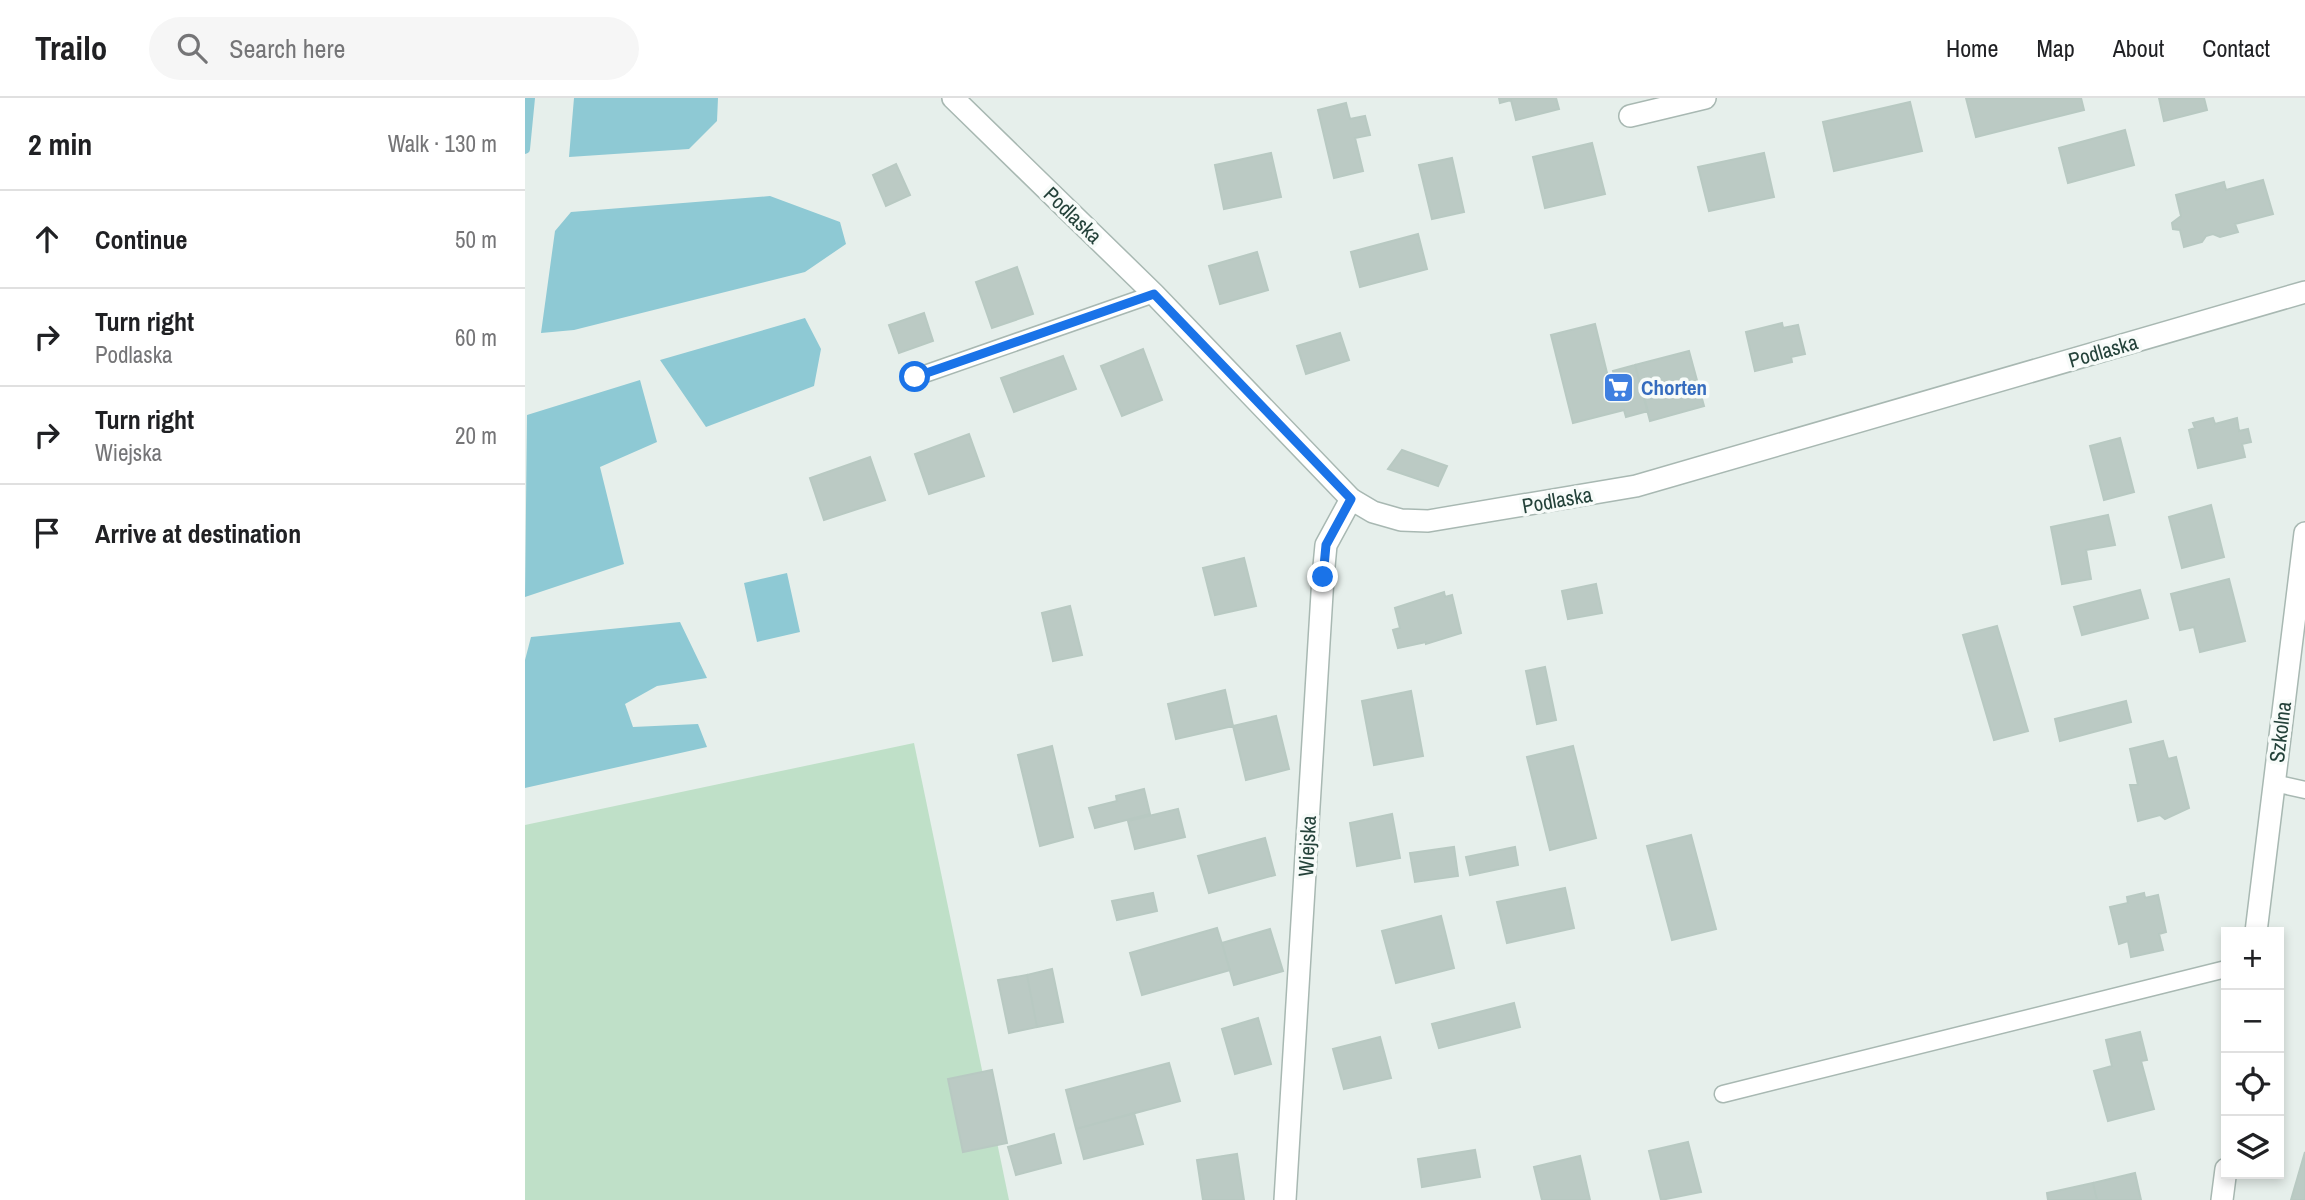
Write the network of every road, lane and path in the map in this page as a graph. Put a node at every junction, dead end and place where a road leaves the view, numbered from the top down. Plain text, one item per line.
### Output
1 (953, 98) edge
2 (1706, 98) edge
3 (1630, 116) dead end
4 (2305, 292) edge
5 (1154, 294) junction
6 (915, 377) dead end
7 (1351, 499) junction
8 (2305, 533) edge
9 (2274, 783) junction
10 (2305, 790) edge
11 (2257, 927) edge
12 (2221, 970) edge
13 (1723, 1094) dead end
14 (2225, 1179) edge
15 (1285, 1200) edge
16 (2222, 1200) edge

1 - 5 street, Podlaska
2 - 3 street
4 - 7 street, Podlaska
5 - 6 lane
5 - 7 street, Podlaska
7 - 15 street, Wiejska
8 - 9 street, Szkolna
9 - 10 lane
9 - 11 street, Szkolna
12 - 13 lane
14 - 16 street

